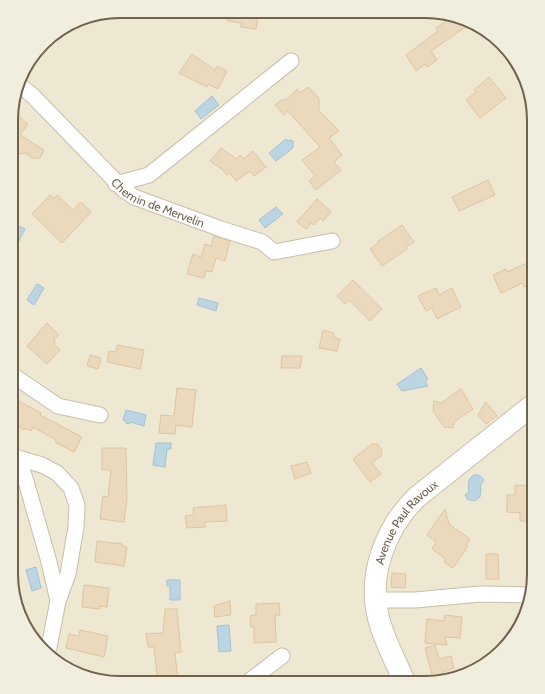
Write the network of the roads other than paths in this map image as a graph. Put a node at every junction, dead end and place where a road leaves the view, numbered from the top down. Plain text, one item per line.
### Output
1 (291, 61) dead end
2 (23, 88) edge
3 (116, 184) junction
4 (332, 241) dead end
5 (18, 379) edge
6 (527, 410) edge
7 (100, 416) dead end
8 (18, 457) edge
9 (18, 463) edge
10 (525, 595) edge
11 (58, 600) junction
12 (376, 600) junction
13 (49, 647) edge
14 (282, 656) dead end
15 (256, 676) edge
16 (402, 676) edge

1 - 3 street
2 - 3 street, Chemin de Mervelin
3 - 4 street, Chemin de Mervelin
5 - 7 street
6 - 12 street, Avenue Paul Ravoux
8 - 11 street
9 - 11 street
10 - 12 street
11 - 13 street
12 - 16 street, Avenue Paul Ravoux
14 - 15 street

